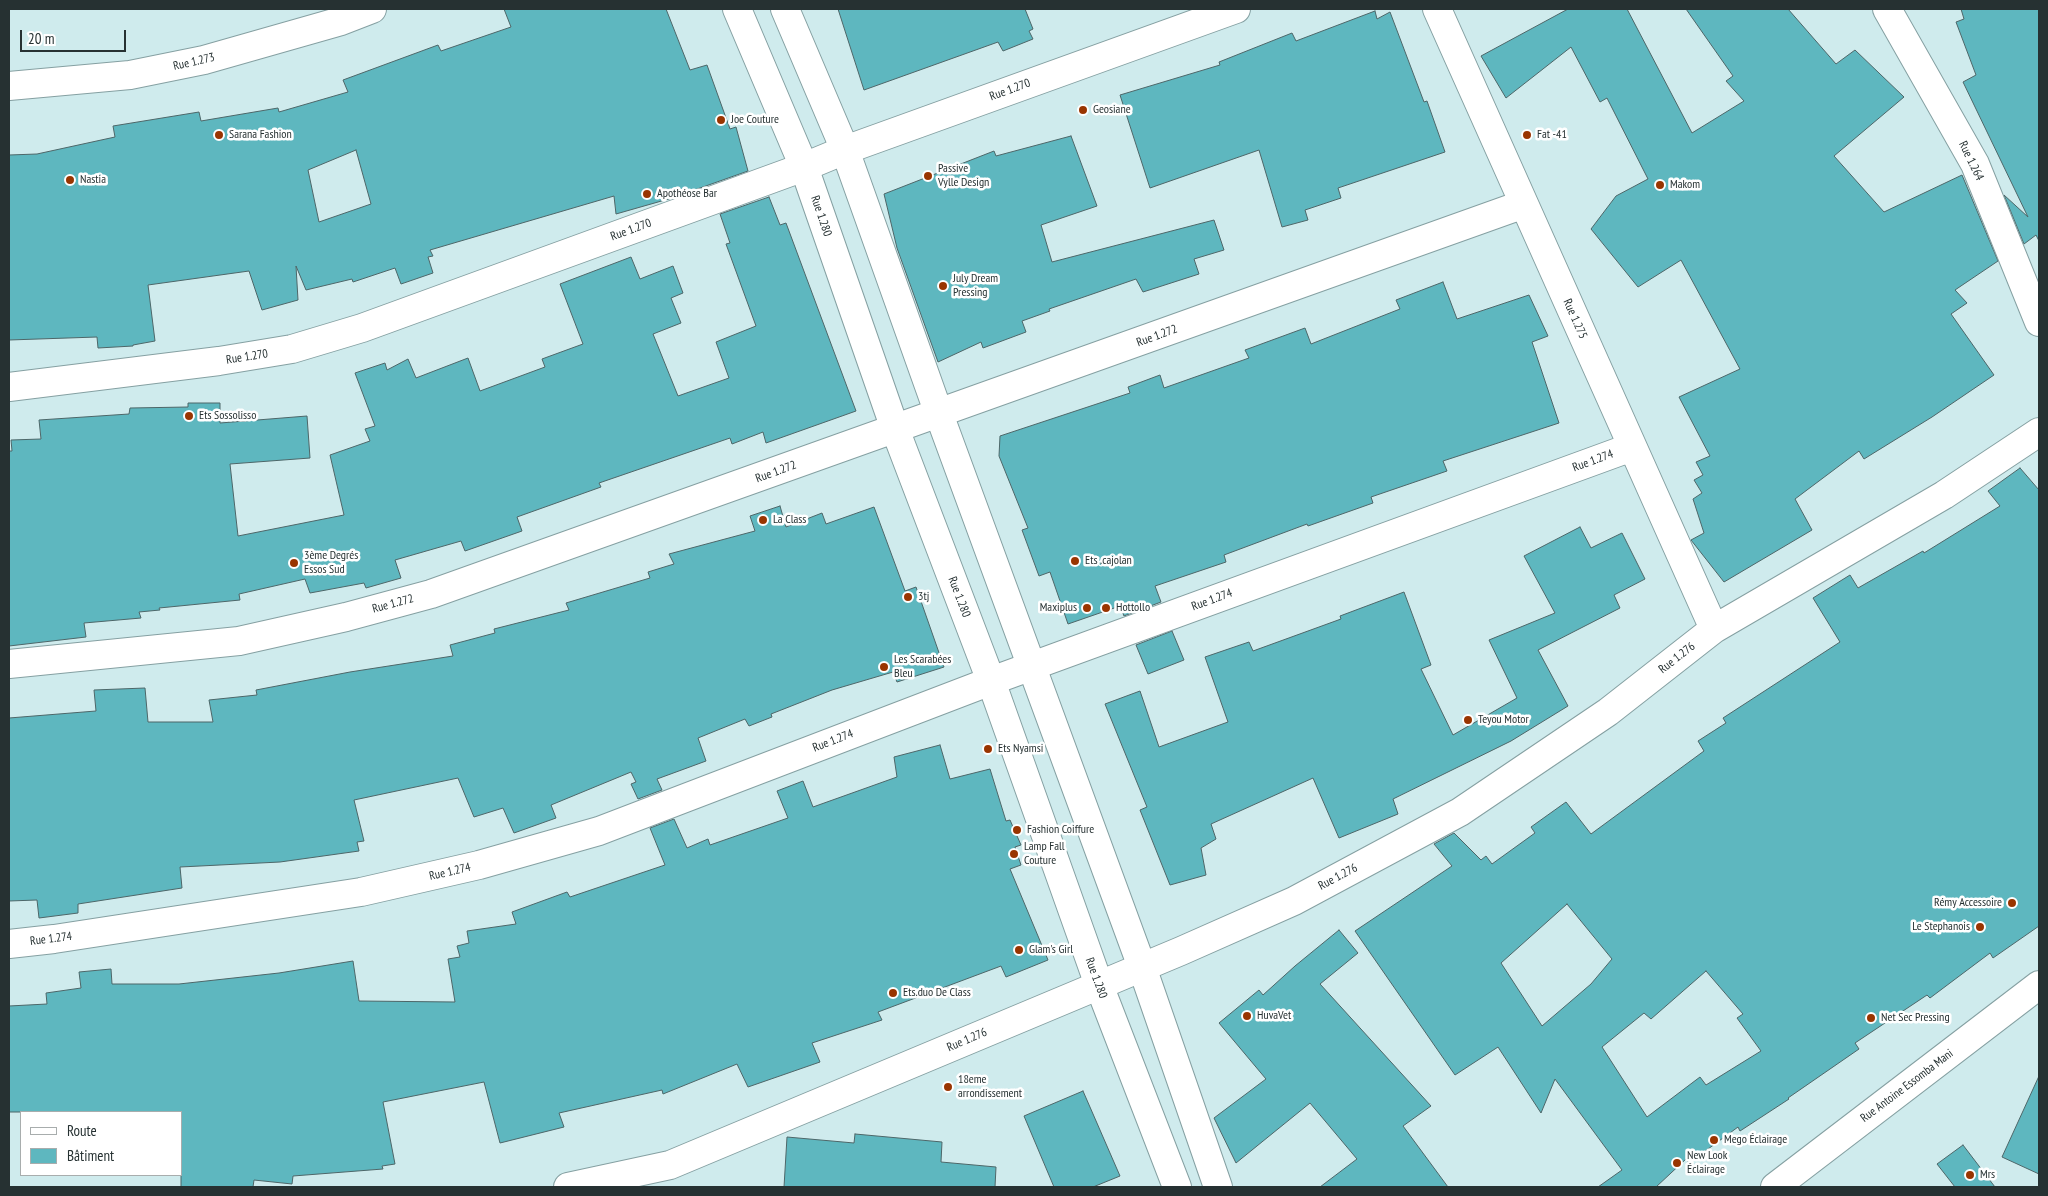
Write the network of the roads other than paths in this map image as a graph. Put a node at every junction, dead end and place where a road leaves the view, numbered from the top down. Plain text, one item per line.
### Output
1 (372, 9) edge
2 (737, 9) edge
3 (785, 9) edge
4 (1236, 9) edge
5 (1437, 9) edge
6 (1887, 9) edge
7 (338, 15) edge
8 (9, 86) edge
9 (845, 150) junction
10 (804, 167) junction
11 (1524, 204) junction
12 (2032, 283) edge
13 (2039, 322) edge
14 (9, 387) edge
15 (939, 414) junction
16 (895, 429) junction
17 (2039, 432) edge
18 (1632, 447) junction
19 (1714, 629) junction
20 (9, 664) edge
21 (1031, 667) junction
22 (991, 681) junction
23 (9, 944) edge
24 (1142, 967) junction
25 (1099, 985) junction
26 (2039, 985) edge
27 (568, 1187) edge
28 (1177, 1187) edge
29 (1218, 1187) edge
30 (1775, 1187) edge

1 - 7 street, Rue 1.273
2 - 10 street, Rue 1.280
3 - 9 street
4 - 9 street, Rue 1.270
5 - 11 street, Rue 1.275
6 - 12 street, Rue 1.264
7 - 8 street, Rue 1.273
9 - 10 street, Rue 1.270
9 - 15 street
10 - 14 street, Rue 1.270
10 - 16 street, Rue 1.280
11 - 15 street, Rue 1.272
11 - 18 street, Rue 1.275
12 - 13 street, Rue 1.264
15 - 16 street, Rue 1.272
15 - 21 street
16 - 20 street, Rue 1.272
16 - 22 street, Rue 1.280
17 - 19 street, Rue 1.276
18 - 19 street, Rue 1.275
18 - 21 street, Rue 1.274
19 - 24 street, Rue 1.276
21 - 22 street, Rue 1.274
21 - 24 street
22 - 23 street, Rue 1.274
22 - 25 street, Rue 1.280
24 - 25 street, Rue 1.276
24 - 29 street
25 - 27 street, Rue 1.276
25 - 28 street, Rue 1.280
26 - 30 street, Rue Antoine Essomba Mani

